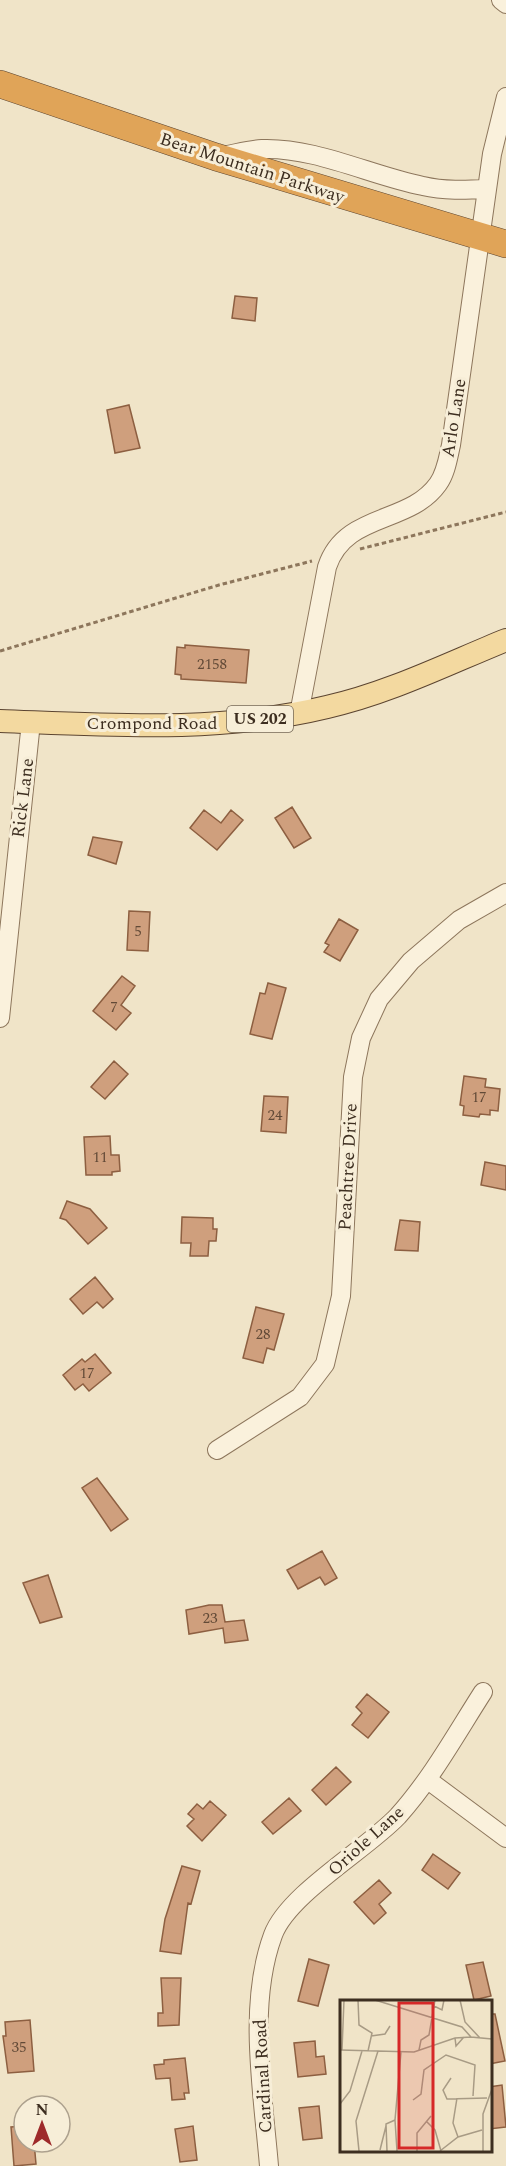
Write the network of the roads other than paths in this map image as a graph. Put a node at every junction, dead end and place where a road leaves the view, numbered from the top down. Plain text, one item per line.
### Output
1 (501, 0) edge
2 (506, 4) edge
3 (0, 84) edge
4 (506, 97) edge
5 (216, 158) junction
6 (488, 189) junction
7 (493, 241) edge
8 (506, 640) edge
9 (299, 714) junction
10 (0, 721) edge
11 (31, 722) junction
12 (506, 892) edge
13 (0, 1018) edge
14 (217, 1450) dead end
15 (483, 1692) dead end
16 (428, 1779) junction
17 (506, 1838) edge
18 (261, 1985) joint
19 (269, 2166) edge

1 - 2 street
3 - 5 highway, Bear Mountain Parkway
4 - 6 street, Arlo Lane
5 - 6 street
5 - 7 highway, Bear Mountain Parkway
6 - 7 street, Arlo Lane
7 - 9 street, Arlo Lane
8 - 9 main road, Crompond Road / US 202
9 - 11 main road, Crompond Road / US 202
10 - 11 main road, Crompond Road / US 202
11 - 13 street, Rick Lane
12 - 14 street, Peachtree Drive
15 - 16 street
16 - 17 street
16 - 18 street, Oriole Lane
18 - 19 street, Cardinal Road

